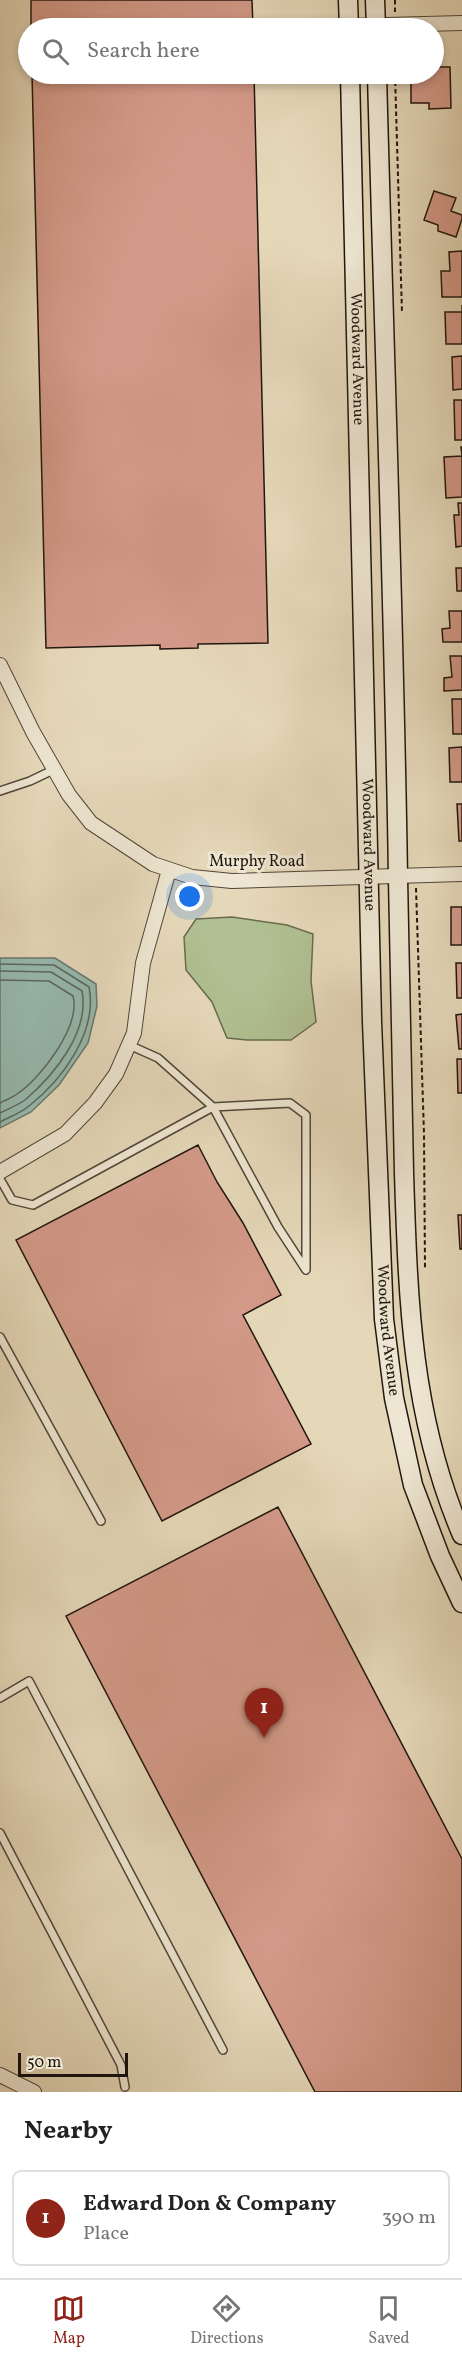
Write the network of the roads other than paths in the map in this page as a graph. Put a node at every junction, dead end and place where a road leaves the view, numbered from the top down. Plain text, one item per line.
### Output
1 (348, 0) edge
2 (375, 0) edge
3 (349, 18) edge
4 (376, 18) edge
5 (462, 23) edge
6 (444, 24) edge
7 (350, 84) edge
8 (377, 84) edge
9 (0, 665) edge
10 (53, 770) junction
11 (0, 790) edge
12 (169, 870) junction
13 (462, 874) edge
14 (398, 877) junction
15 (369, 878) junction
16 (129, 1045) junction
17 (213, 1107) junction
18 (0, 1172) edge
19 (0, 1179) edge
20 (0, 1337) edge
21 (101, 1521) dead end
22 (462, 1535) edge
23 (462, 1603) edge
24 (0, 1698) edge
25 (0, 1833) edge
26 (223, 2050) dead end
27 (0, 2075) edge
28 (125, 2086) dead end
29 (34, 2092) edge

1 - 3 street
2 - 4 street
5 - 6 street
7 - 15 street, Woodward Avenue
8 - 14 street, Woodward Avenue
9 - 10 street, Murphy Road
10 - 11 lane
10 - 12 street, Murphy Road
12 - 15 street, Murphy Road
12 - 16 street
13 - 14 street, Murphy Road
14 - 15 street, Murphy Road
14 - 22 street, Woodward Avenue
15 - 23 street, Woodward Avenue
16 - 17 lane
16 - 18 street
17 - 17 lane
17 - 19 lane
20 - 21 lane
24 - 26 lane
25 - 28 lane
27 - 29 street

